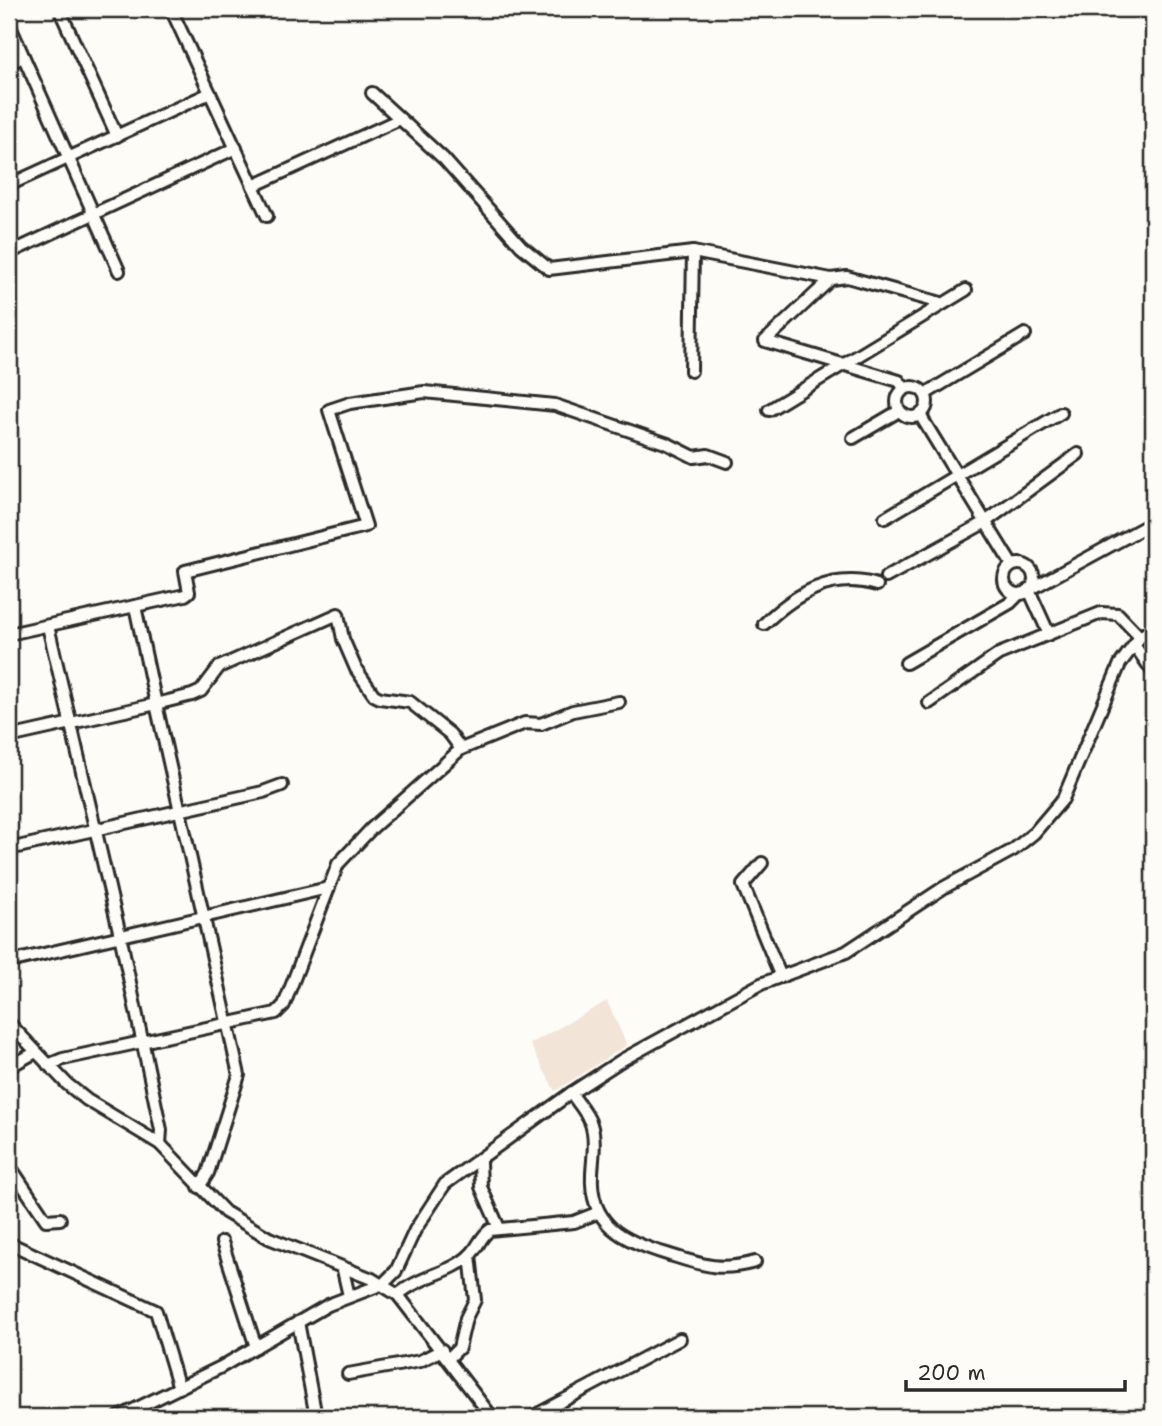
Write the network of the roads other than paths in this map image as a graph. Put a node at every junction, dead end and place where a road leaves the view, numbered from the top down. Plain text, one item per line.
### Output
1 (171, 9) edge
2 (61, 13) dead end
3 (9, 24) edge
4 (22, 57) junction
5 (9, 64) edge
6 (210, 93) junction
7 (372, 93) dead end
8 (400, 119) junction
9 (117, 136) junction
10 (236, 148) junction
11 (68, 158) junction
12 (9, 185) edge
13 (253, 186) junction
14 (93, 215) junction
15 (267, 216) dead end
16 (693, 252) junction
17 (9, 253) edge
18 (119, 271) dead end
19 (831, 279) junction
20 (966, 290) dead end
21 (941, 303) junction
22 (1025, 334) dead end
23 (842, 364) junction
24 (691, 371) dead end
25 (905, 388) junction
26 (925, 394) junction
27 (769, 410) dead end
28 (899, 411) junction
29 (1061, 413) dead end
30 (920, 415) junction
31 (853, 438) dead end
32 (1078, 454) dead end
33 (727, 462) dead end
34 (956, 477) junction
35 (886, 518) dead end
36 (984, 523) junction
37 (1150, 524) dead end
38 (1012, 565) junction
39 (886, 577) dead end
40 (877, 585) dead end
41 (1024, 592) junction
42 (135, 606) junction
43 (764, 624) dead end
44 (48, 626) junction
45 (1153, 628) edge
46 (9, 634) edge
47 (1049, 634) junction
48 (1138, 642) junction
49 (906, 663) dead end
50 (1153, 672) edge
51 (619, 702) dead end
52 (929, 703) dead end
53 (156, 704) junction
54 (70, 723) junction
55 (9, 737) edge
56 (461, 749) junction
57 (282, 785) dead end
58 (180, 810) junction
59 (93, 830) junction
60 (9, 849) edge
61 (762, 863) dead end
62 (328, 888) junction
63 (204, 916) junction
64 (120, 935) junction
65 (9, 962) edge
66 (780, 977) junction
67 (9, 1023) edge
68 (227, 1023) junction
69 (143, 1043) junction
70 (36, 1052) junction
71 (48, 1065) junction
72 (9, 1067) edge
73 (571, 1093) junction
74 (160, 1144) junction
75 (480, 1162) junction
76 (9, 1165) edge
77 (199, 1187) junction
78 (597, 1213) junction
79 (60, 1219) dead end
80 (499, 1228) junction
81 (222, 1242) dead end
82 (9, 1243) edge
83 (470, 1255) junction
84 (755, 1262) dead end
85 (343, 1270) junction
86 (383, 1284) junction
87 (398, 1295) junction
88 (349, 1296) junction
89 (298, 1322) junction
90 (680, 1339) dead end
91 (256, 1347) junction
92 (445, 1355) junction
93 (348, 1374) dead end
94 (180, 1388) junction
95 (118, 1417) edge
96 (316, 1417) edge
97 (492, 1417) edge
98 (532, 1417) edge

1 - 6 street
2 - 9 street
3 - 4 street
4 - 5 street
4 - 11 street
6 - 9 street
6 - 10 street
7 - 8 street
8 - 13 street
8 - 16 street
9 - 11 street
10 - 13 street
10 - 14 street
11 - 12 street
11 - 14 street
13 - 15 street
14 - 17 street
14 - 18 street
16 - 19 street
16 - 24 street
19 - 21 street
19 - 23 street
20 - 21 street
21 - 23 street
22 - 26 street
23 - 25 street
23 - 27 street
25 - 26 street
25 - 28 street
26 - 30 street
28 - 30 street
28 - 31 street
29 - 34 street
30 - 34 street
32 - 36 street
33 - 42 street
34 - 35 street
34 - 36 street
36 - 38 street
36 - 39 street
37 - 41 street
38 - 41 street
38 - 41 street
40 - 43 street
41 - 47 street
41 - 49 street
42 - 44 street
42 - 53 street
44 - 46 street
44 - 54 street
45 - 48 street
47 - 48 street
47 - 52 street
48 - 50 street
48 - 66 street
51 - 56 street
53 - 54 street
53 - 56 street
53 - 58 street
54 - 55 street
54 - 59 street
56 - 62 street
57 - 58 street
58 - 59 street
58 - 63 street
59 - 60 street
59 - 64 street
61 - 66 street
62 - 63 street
62 - 68 street
63 - 64 street
63 - 68 street
64 - 65 street
64 - 69 street
66 - 73 street
67 - 70 street
68 - 69 street
68 - 77 street
69 - 71 street
69 - 74 street
70 - 71 street
70 - 72 street
71 - 74 street
73 - 75 street
73 - 78 street
74 - 77 street
75 - 80 street
75 - 86 street
76 - 79 street
77 - 85 street
78 - 80 street
78 - 84 street
80 - 83 street
81 - 91 street
82 - 94 street
83 - 87 street
83 - 92 street
85 - 86 street
85 - 88 street
86 - 87 street
86 - 88 street
87 - 92 street
88 - 89 street
89 - 91 street
89 - 96 street
90 - 98 street
91 - 94 street
92 - 93 street
92 - 97 street
94 - 95 street

